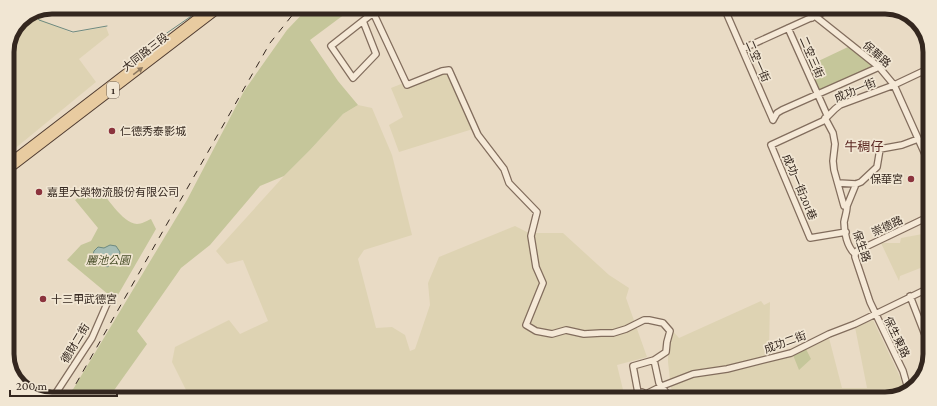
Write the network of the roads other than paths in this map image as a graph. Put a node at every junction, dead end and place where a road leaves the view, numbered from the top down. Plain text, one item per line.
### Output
1 (202, 14) edge
2 (212, 14) edge
3 (369, 14) edge
4 (373, 14) edge
5 (727, 14) edge
6 (812, 14) edge
7 (820, 14) edge
8 (814, 17) junction
9 (363, 21) junction
10 (788, 28) junction
11 (742, 49) junction
12 (879, 67) junction
13 (923, 71) edge
14 (894, 85) junction
15 (818, 94) junction
16 (826, 117) junction
17 (918, 139) junction
18 (771, 145) joint
19 (923, 150) edge
20 (14, 159) edge
21 (14, 166) edge
22 (838, 183) junction
23 (856, 184) junction
24 (848, 206) junction
25 (923, 219) edge
26 (846, 232) junction
27 (855, 254) junction
28 (923, 291) edge
29 (910, 296) junction
30 (109, 299) dead end
31 (875, 314) junction
32 (923, 326) edge
33 (654, 360) junction
34 (907, 385) edge
35 (662, 386) junction
36 (57, 392) edge
37 (638, 392) edge
38 (651, 392) edge
39 (666, 392) edge

1 - 20 main road, 大同路三段 / 1
21 -> 2 main road, 大同路三段 / 1
3 - 9 street
4 - 33 street
5 - 11 street, 二空一街
6 - 8 street
7 - 8 street
8 - 10 street
8 - 12 street, 保華路
9 - 9 street
10 - 11 street
10 - 15 street, 二空三街
11 - 15 street, 二空一街
12 - 14 street, 保華路
12 - 15 street
13 - 14 street, 成功一街
14 - 16 street, 成功一街
14 - 17 street, 保華路
15 - 16 street, 二空三街
16 - 18 street, 成功一街
16 - 22 street
17 - 19 street, 保華路
17 - 23 street
18 - 26 street, 成功一街201巷
22 - 23 street
22 - 24 street
23 - 24 street, 保生路
24 - 26 street, 保生路
25 - 27 street, 崇德路
26 - 27 street, 保生路
27 - 31 street, 保生路
28 - 29 street, 成功二街
29 - 31 street, 成功二街
29 - 32 street
30 - 36 street, 德財二街
31 - 34 street, 保生東路
31 - 35 street, 成功二街
33 - 35 street
33 - 37 street
35 - 38 street, 成功二街
35 - 39 street

